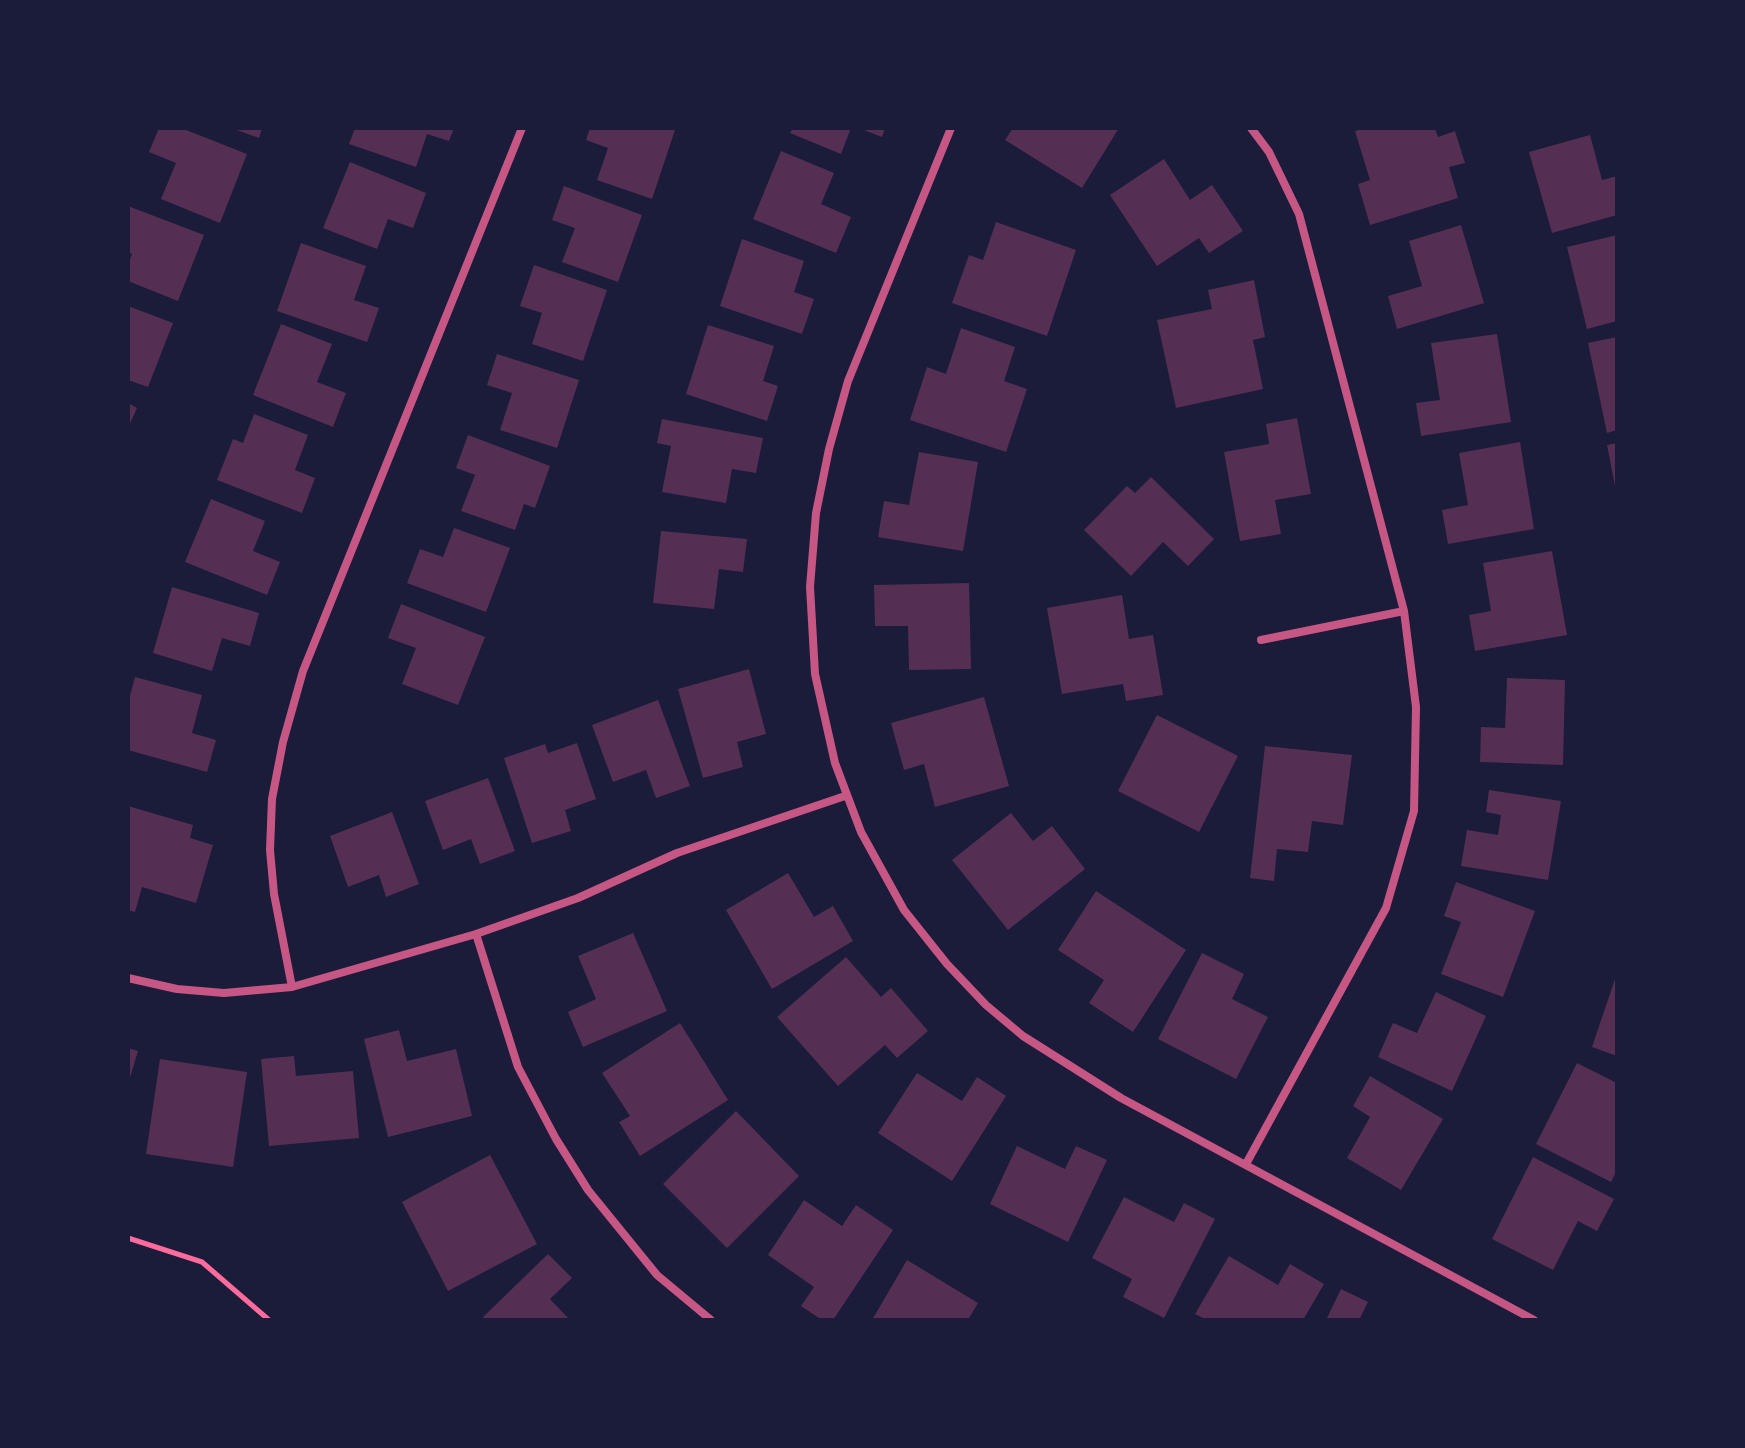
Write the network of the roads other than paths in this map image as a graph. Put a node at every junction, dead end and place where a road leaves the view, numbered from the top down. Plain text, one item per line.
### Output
1 (522, 128) edge
2 (951, 128) edge
3 (1251, 128) edge
4 (1404, 611) junction
5 (1261, 640) dead end
6 (845, 796) junction
7 (476, 934) junction
8 (128, 978) edge
9 (292, 987) junction
10 (1246, 1164) junction
11 (711, 1320) edge
12 (1534, 1320) edge

1 - 9 street
2 - 6 street
3 - 4 street
4 - 5 street
4 - 10 street
6 - 7 street
6 - 10 street
7 - 9 street
7 - 11 street
8 - 9 street
10 - 12 street

